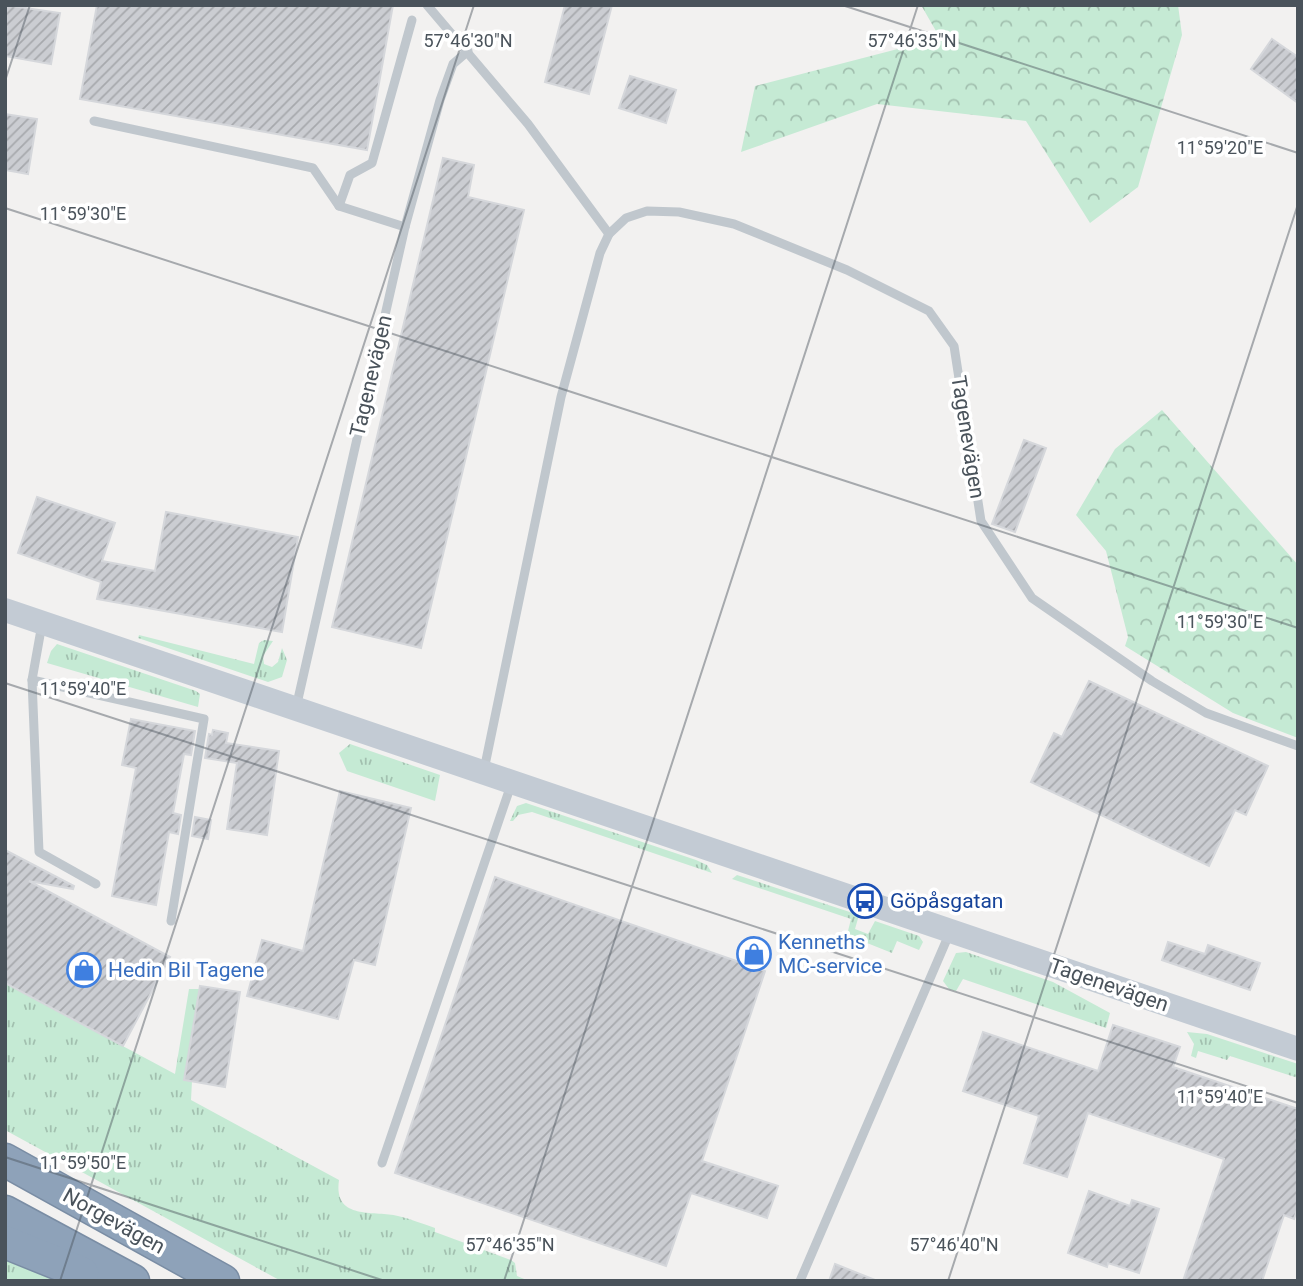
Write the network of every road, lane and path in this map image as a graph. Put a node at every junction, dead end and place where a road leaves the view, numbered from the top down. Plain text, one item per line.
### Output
1 (427, 5) edge
2 (412, 20) dead end
3 (468, 51) junction
4 (94, 121) dead end
5 (339, 206) junction
6 (405, 227) junction
7 (608, 234) junction
8 (5, 610) edge
9 (42, 623) junction
10 (32, 680) junction
11 (295, 710) junction
12 (1298, 746) edge
13 (482, 774) junction
14 (511, 783) junction
15 (96, 884) dead end
16 (171, 921) dead end
17 (951, 930) junction
18 (1298, 1049) edge
19 (5, 1160) edge
20 (382, 1163) dead end
21 (5, 1212) edge
22 (5, 1242) edge
23 (100, 1281) edge
24 (133, 1281) edge
25 (223, 1281) edge
26 (800, 1281) edge

1 - 3 lane
2 - 5 lane
3 - 6 lane, Tagenevägen
3 - 7 lane
4 - 5 lane
5 - 6 lane
6 - 11 lane, Tagenevägen
7 - 12 lane, Tagenevägen
7 - 13 lane
8 - 9 street, Tagenevägen
9 - 10 lane
9 - 11 street, Tagenevägen
10 - 15 lane
10 - 16 lane
11 - 13 street, Tagenevägen
13 - 14 street, Tagenevägen
14 - 17 street, Tagenevägen
14 - 20 lane
17 - 18 street, Tagenevägen
17 - 26 lane
19 - 25 highway, Norgevägen
21 - 24 highway, Norgevägen
22 - 23 highway

